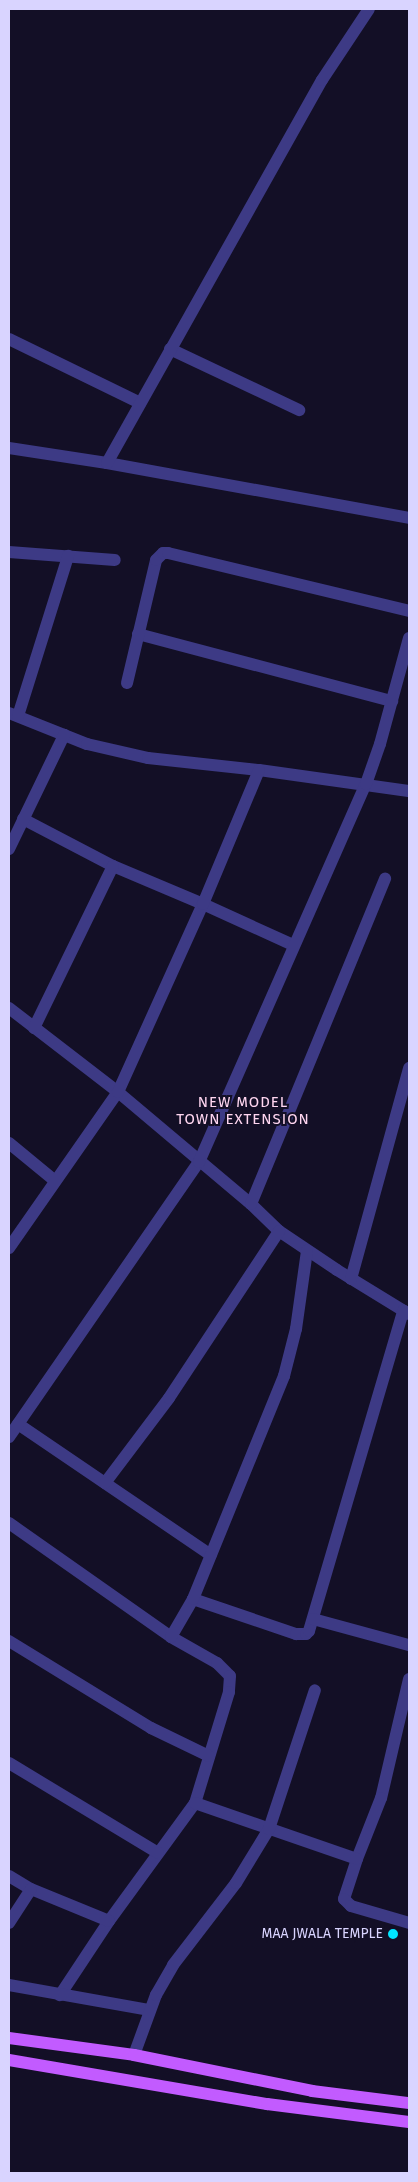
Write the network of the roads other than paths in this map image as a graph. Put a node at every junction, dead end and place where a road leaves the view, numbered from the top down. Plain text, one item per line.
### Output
1 (369, 9) edge
2 (9, 339) edge
3 (170, 349) junction
4 (140, 404) junction
5 (299, 410) dead end
6 (9, 448) edge
7 (107, 463) junction
8 (409, 518) edge
9 (9, 552) edge
10 (68, 556) junction
11 (115, 560) dead end
12 (409, 611) edge
13 (138, 634) junction
14 (409, 638) edge
15 (127, 683) dead end
16 (396, 687) junction
17 (409, 690) edge
18 (392, 701) junction
19 (13, 715) edge
20 (64, 735) junction
21 (259, 770) junction
22 (366, 784) junction
23 (409, 791) edge
24 (23, 819) junction
25 (9, 849) edge
26 (113, 866) junction
27 (385, 879) dead end
28 (203, 904) junction
29 (293, 945) junction
30 (9, 1008) edge
31 (34, 1028) junction
32 (409, 1068) edge
33 (118, 1092) junction
34 (9, 1143) edge
35 (199, 1162) junction
36 (54, 1180) junction
37 (250, 1204) junction
38 (279, 1231) junction
39 (9, 1248) edge
40 (307, 1251) junction
41 (351, 1279) junction
42 (406, 1312) edge
43 (18, 1424) junction
44 (9, 1436) edge
45 (105, 1483) junction
46 (9, 1523) edge
47 (210, 1555) junction
48 (193, 1600) junction
49 (313, 1619) junction
50 (171, 1637) junction
51 (9, 1641) edge
52 (409, 1645) edge
53 (409, 1679) edge
54 (315, 1690) dead end
55 (209, 1756) junction
56 (9, 1763) edge
57 (195, 1803) junction
58 (269, 1829) junction
59 (158, 1853) junction
60 (357, 1859) junction
61 (9, 1876) edge
62 (30, 1889) junction
63 (109, 1921) junction
64 (409, 1922) edge
65 (9, 1924) edge
66 (9, 1985) edge
67 (60, 1995) junction
68 (150, 2010) junction
69 (9, 2038) edge
70 (134, 2056) junction
71 (9, 2060) edge
72 (409, 2103) edge
73 (409, 2122) edge

1 - 3 street
2 - 4 street
3 - 4 street
3 - 5 street
4 - 7 street
6 - 7 street
7 - 8 street
9 - 10 street
10 - 11 street
10 - 19 street
12 - 13 street
13 - 15 street
13 - 18 street
14 - 16 street
16 - 17 street
16 - 18 street
18 - 22 street
19 - 20 street
20 - 21 street
20 - 24 street
21 - 22 street
21 - 28 street
22 - 23 street
22 - 29 street
24 - 25 street
24 - 26 street
26 - 28 street
26 - 31 street
27 - 37 street
28 - 29 street
28 - 33 street
29 - 35 street
30 - 31 street
31 - 33 street
32 - 41 street
33 - 35 street
33 - 36 street
34 - 36 street
35 - 37 street
35 - 43 street
36 - 39 street
37 - 38 street
38 - 40 street
38 - 45 street
40 - 41 street
40 - 47 street
41 - 42 street
42 - 49 street
43 - 44 street
43 - 45 street
45 - 47 street
46 - 50 street
47 - 48 street
48 - 49 street
48 - 50 street
49 - 52 street
50 - 55 street
51 - 55 street
53 - 60 street
54 - 58 street
55 - 57 street
56 - 59 street
57 - 58 street
57 - 59 street
58 - 60 street
58 - 68 street
59 - 63 street
60 - 64 street
61 - 62 street
62 - 63 street
62 - 65 street
63 - 67 street
66 - 67 street
67 - 68 street
68 - 70 street
69 - 70 main road
70 - 72 main road
71 - 73 main road

